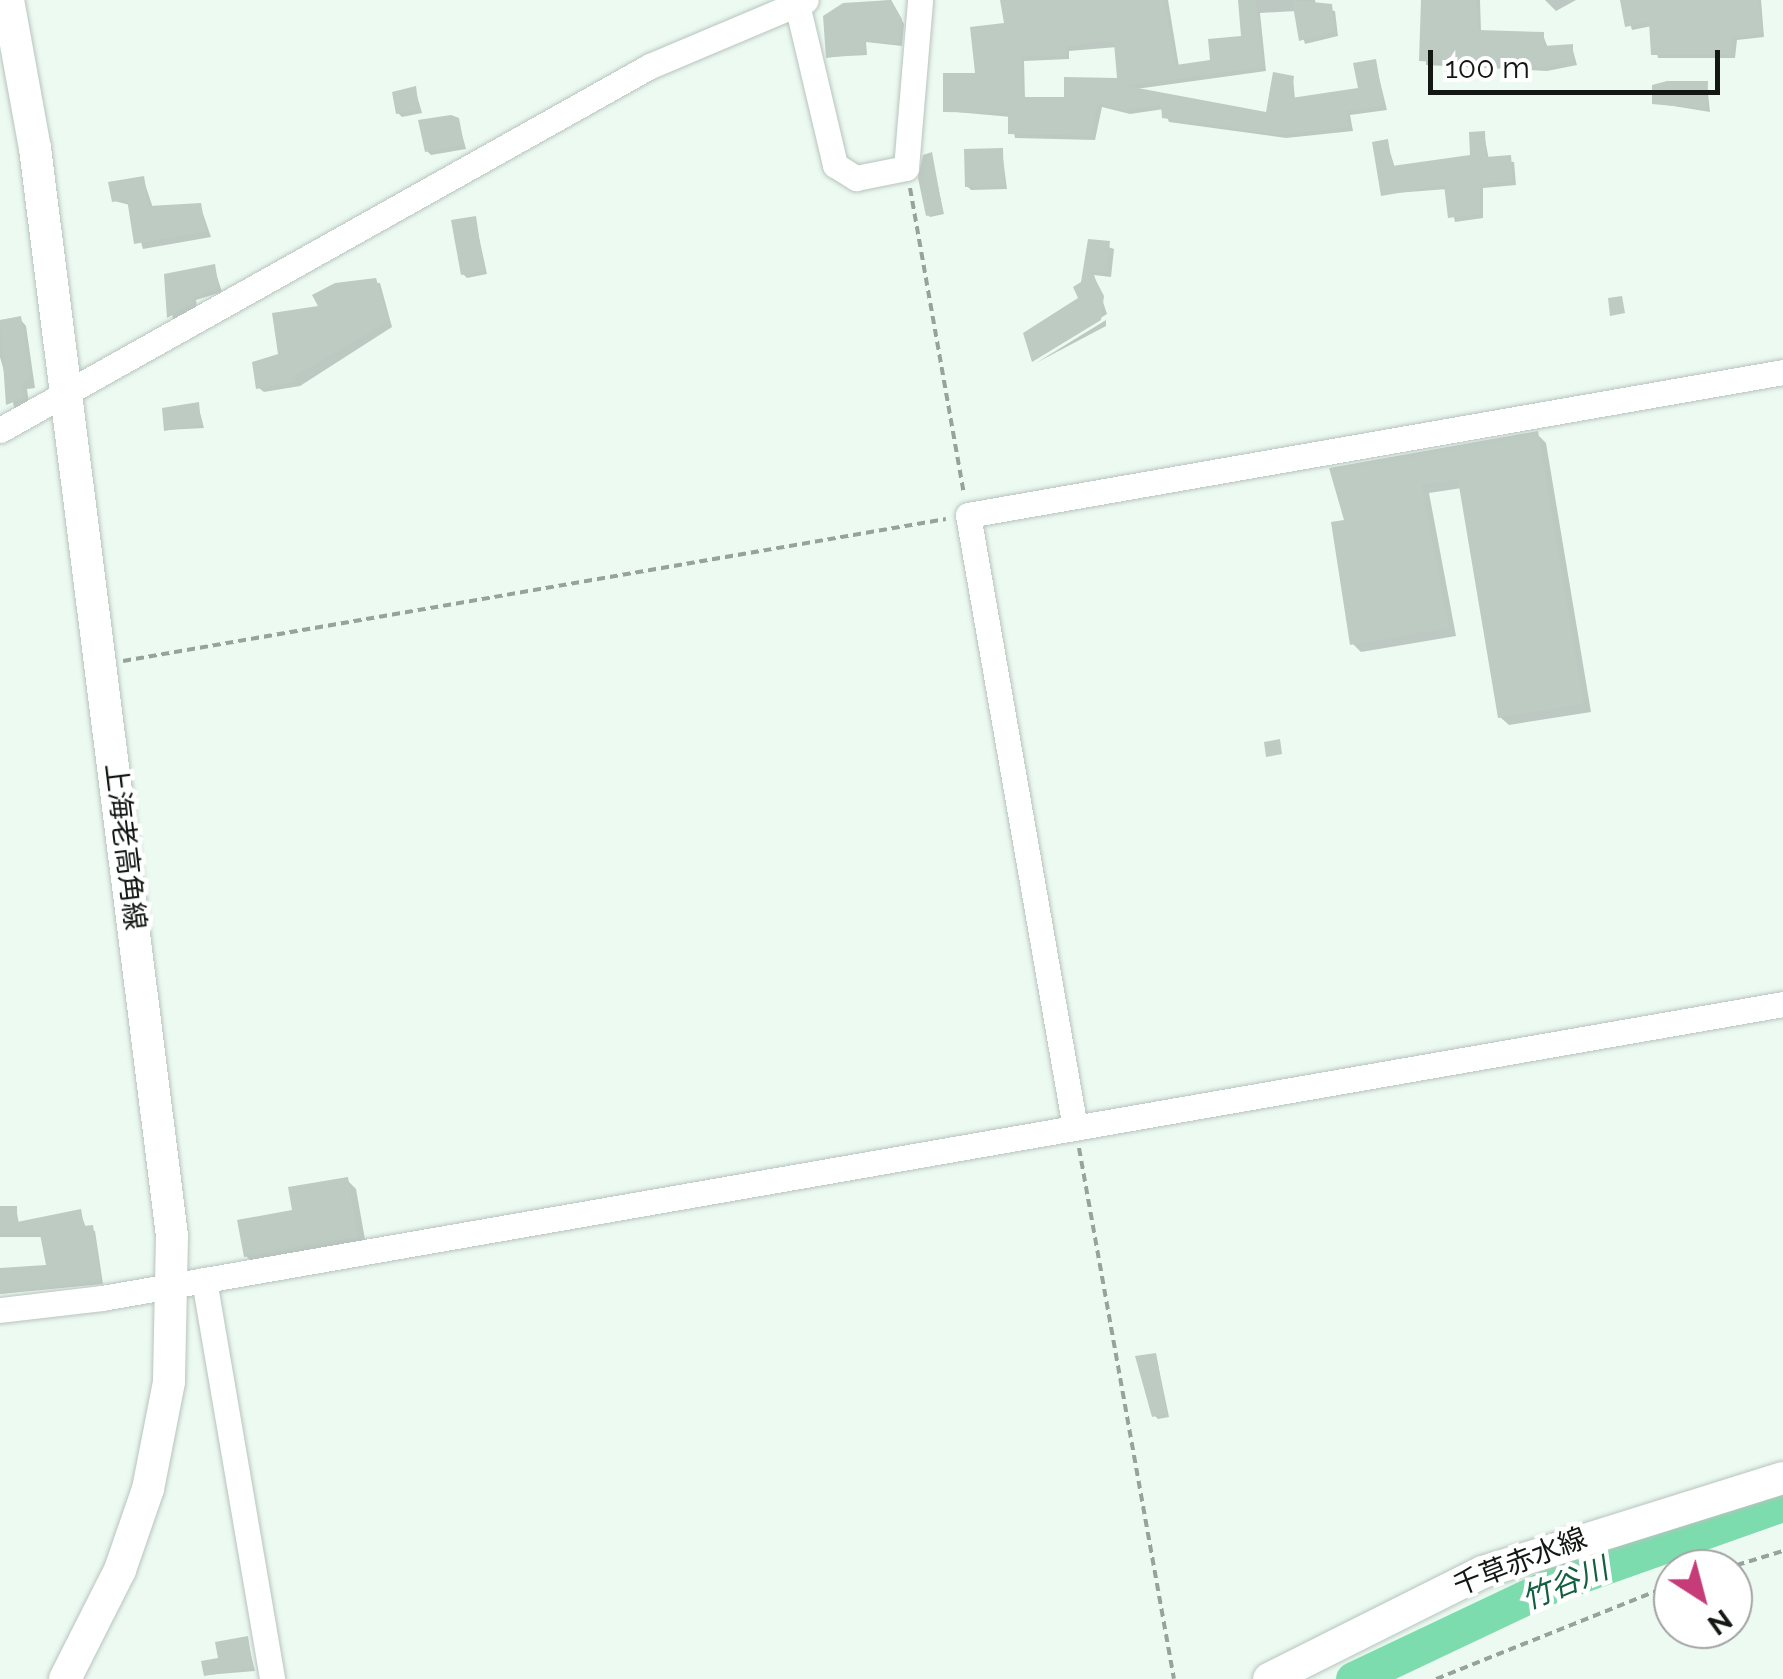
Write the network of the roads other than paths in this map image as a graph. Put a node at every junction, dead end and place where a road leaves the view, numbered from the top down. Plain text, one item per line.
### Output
1 (8, 0) edge
2 (920, 0) edge
3 (800, 2) edge
4 (1783, 372) edge
5 (66, 395) junction
6 (0, 430) edge
7 (1783, 1004) edge
8 (1075, 1128) junction
9 (188, 1283) junction
10 (0, 1310) edge
11 (1783, 1478) edge
12 (65, 1679) edge
13 (272, 1679) edge
14 (1269, 1679) edge

1 - 5 main road, 上海老高角線
2 - 3 street
3 - 5 street
4 - 8 street
5 - 6 street
5 - 9 main road, 上海老高角線
7 - 8 street
8 - 9 street
9 - 10 street
9 - 12 main road, 上海老高角線
9 - 13 street
11 - 14 main road, 千草赤水線

